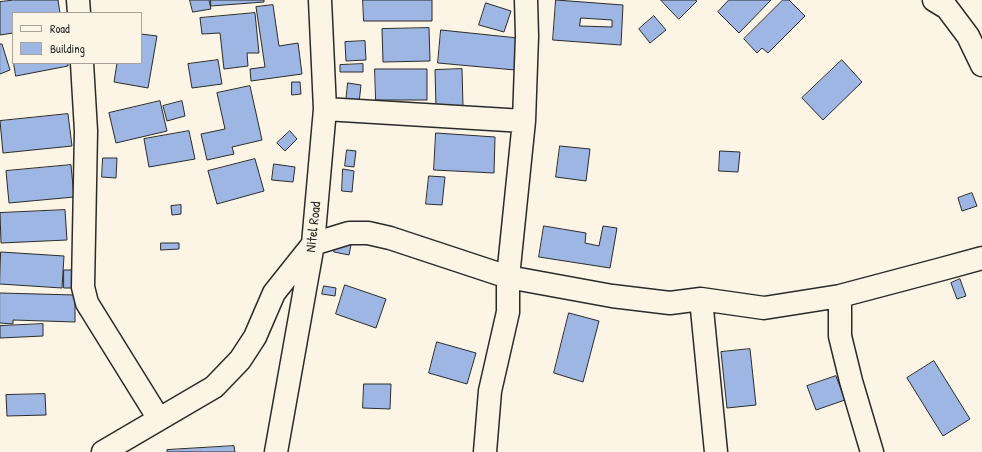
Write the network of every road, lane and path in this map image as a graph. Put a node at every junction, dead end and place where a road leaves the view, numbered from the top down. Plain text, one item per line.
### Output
1 (78, 0) edge
2 (320, 0) edge
3 (526, 0) edge
4 (934, 0) edge
5 (79, 12) edge
6 (82, 64) edge
7 (982, 65) edge
8 (324, 109) junction
9 (524, 121) junction
10 (313, 244) junction
11 (982, 258) edge
12 (508, 277) junction
13 (840, 296) junction
14 (701, 299) junction
15 (159, 419) junction
16 (103, 452) edge
17 (276, 452) edge
18 (485, 452) edge
19 (716, 452) edge
20 (872, 452) edge

1 - 5 street
2 - 8 street, Nitel Road
3 - 9 street
4 - 7 street
6 - 15 street
8 - 9 street
8 - 10 street, Nitel Road
9 - 12 street
10 - 12 street
10 - 15 street
10 - 17 street, Nitel Road
11 - 13 street
12 - 14 street
12 - 18 street
13 - 14 street
13 - 20 street
14 - 19 street
15 - 16 street

